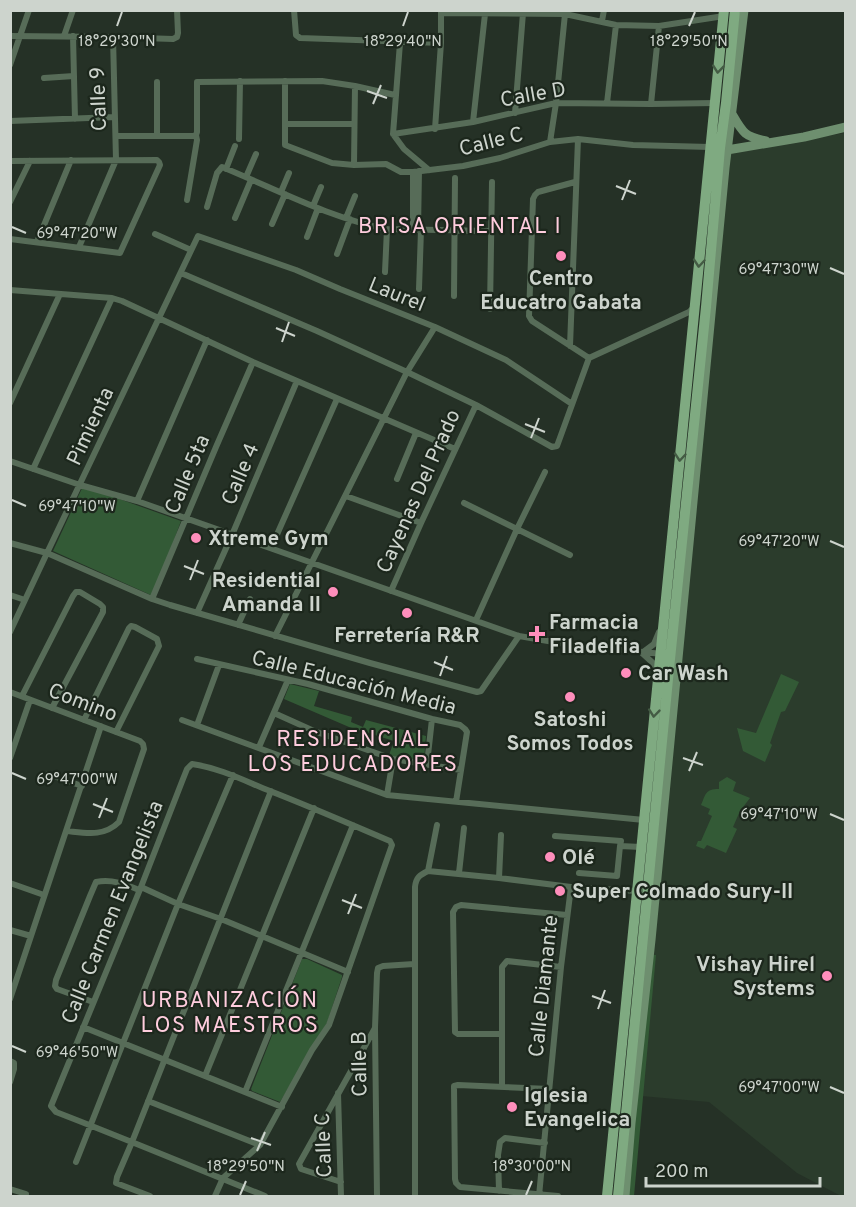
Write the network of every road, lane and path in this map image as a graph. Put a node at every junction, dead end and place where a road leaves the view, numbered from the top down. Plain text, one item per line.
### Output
1 (29, 10) edge
2 (73, 10) edge
3 (177, 10) edge
4 (294, 10) edge
5 (604, 10) edge
6 (735, 10) edge
7 (744, 10) edge
8 (442, 12) edge
9 (523, 13) junction
10 (724, 13) edge
11 (484, 14) junction
12 (565, 14) junction
13 (602, 21) junction
14 (616, 25) junction
15 (659, 26) junction
16 (10, 36) edge
17 (20, 36) junction
18 (64, 36) junction
19 (74, 36) junction
20 (113, 36) junction
21 (400, 43) junction
22 (441, 43) junction
23 (10, 65) edge
24 (74, 76) junction
25 (44, 78) dead end
26 (240, 81) junction
27 (285, 81) junction
28 (157, 82) dead end
29 (355, 86) junction
30 (395, 95) junction
31 (556, 103) junction
32 (607, 103) junction
33 (715, 103) junction
34 (651, 104) junction
35 (515, 113) junction
36 (731, 113) junction
37 (115, 117) junction
38 (75, 119) junction
39 (10, 121) edge
40 (473, 123) junction
41 (285, 124) junction
42 (354, 124) junction
43 (846, 127) edge
44 (435, 129) junction
45 (393, 134) junction
46 (196, 135) junction
47 (116, 136) junction
48 (157, 136) junction
49 (240, 139) dead end
50 (578, 139) junction
51 (550, 142) junction
52 (768, 142) junction
53 (235, 146) dead end
54 (719, 148) junction
55 (256, 154) dead end
56 (70, 160) junction
57 (116, 160) junction
58 (10, 161) edge
59 (30, 161) junction
60 (354, 165) junction
61 (226, 169) junction
62 (429, 170) junction
63 (416, 172) junction
64 (289, 173) dead end
65 (249, 178) junction
66 (455, 178) dead end
67 (492, 182) dead end
68 (575, 182) junction
69 (321, 187) dead end
70 (283, 193) junction
71 (355, 196) dead end
72 (11, 200) edge
73 (187, 200) dead end
74 (207, 207) dead end
75 (316, 207) junction
76 (236, 218) dead end
77 (348, 218) junction
78 (272, 224) dead end
79 (387, 229) junction
80 (417, 230) junction
81 (454, 230) junction
82 (491, 231) junction
83 (155, 234) dead end
84 (200, 236) joint
85 (307, 237) dead end
86 (10, 239) edge
87 (37, 242) junction
88 (80, 247) junction
89 (191, 249) junction
90 (337, 254) dead end
91 (385, 272) dead end
92 (181, 273) junction
93 (419, 289) dead end
94 (10, 290) edge
95 (60, 294) junction
96 (454, 296) dead end
97 (112, 298) junction
98 (695, 306) junction
99 (490, 309) dead end
100 (159, 318) junction
101 (435, 327) junction
102 (207, 340) junction
103 (570, 346) junction
104 (589, 358) junction
105 (254, 362) junction
106 (407, 372) junction
107 (297, 381) junction
108 (337, 399) junction
109 (10, 403) edge
110 (572, 404) junction
111 (476, 405) junction
112 (383, 419) junction
113 (416, 433) junction
114 (455, 449) junction
115 (10, 461) edge
116 (33, 469) junction
117 (545, 472) dead end
118 (397, 478) dead end
119 (80, 486) junction
120 (346, 495) junction
121 (136, 501) junction
122 (464, 503) dead end
123 (186, 519) junction
124 (421, 523) junction
125 (517, 529) junction
126 (232, 535) junction
127 (10, 543) edge
128 (271, 548) junction
129 (47, 553) junction
130 (570, 555) dead end
131 (312, 563) junction
132 (391, 591) junction
133 (10, 595) edge
134 (250, 598) dead end
135 (152, 599) junction
136 (25, 600) junction
137 (197, 613) junction
138 (476, 620) junction
139 (663, 621) junction
140 (238, 625) junction
141 (10, 632) edge
142 (275, 636) junction
143 (519, 636) junction
144 (642, 652) junction
145 (665, 655) junction
146 (197, 659) dead end
147 (219, 665) junction
148 (658, 672) junction
149 (288, 680) junction
150 (10, 692) edge
151 (22, 696) junction
152 (30, 699) junction
153 (52, 708) junction
154 (274, 713) junction
155 (432, 719) junction
156 (84, 720) junction
157 (182, 720) dead end
158 (197, 725) junction
159 (101, 726) junction
160 (116, 732) junction
161 (259, 747) junction
162 (10, 758) edge
163 (393, 759) junction
164 (427, 764) junction
165 (461, 770) junction
166 (48, 774) dead end
167 (233, 775) junction
168 (82, 786) junction
169 (271, 792) junction
170 (387, 795) junction
171 (456, 802) junction
172 (314, 808) junction
173 (644, 820) junction
174 (353, 825) junction
175 (437, 825) dead end
176 (464, 828) dead end
177 (67, 831) junction
178 (501, 835) dead end
179 (555, 836) dead end
180 (620, 846) junction
181 (641, 847) junction
182 (428, 871) junction
183 (459, 873) junction
184 (579, 873) dead end
185 (498, 878) junction
186 (10, 883) edge
187 (571, 887) junction
188 (140, 889) junction
189 (637, 891) junction
190 (44, 895) junction
191 (178, 904) junction
192 (567, 915) junction
193 (221, 919) junction
194 (10, 930) edge
195 (31, 936) junction
196 (262, 936) junction
197 (302, 953) junction
198 (414, 964) junction
199 (561, 967) junction
200 (348, 972) junction
201 (10, 999) edge
202 (93, 1002) junction
203 (83, 1027) junction
204 (375, 1028) junction
205 (502, 1034) junction
206 (124, 1043) junction
207 (165, 1060) junction
208 (12, 1062) edge
209 (205, 1076) junction
210 (10, 1082) edge
211 (502, 1086) junction
212 (549, 1089) junction
213 (245, 1092) junction
214 (338, 1093) junction
215 (148, 1101) junction
216 (282, 1107) junction
217 (91, 1125) junction
218 (132, 1142) junction
219 (545, 1143) junction
220 (260, 1145) junction
221 (76, 1162) dead end
222 (223, 1178) junction
223 (340, 1182) junction
224 (10, 1189) edge
225 (499, 1191) junction
226 (26, 1194) dead end
227 (262, 1196) edge
228 (539, 1196) edge
229 (150, 1197) edge
230 (215, 1197) edge
231 (341, 1197) edge
232 (377, 1197) edge
233 (415, 1197) edge
234 (558, 1197) edge
235 (608, 1197) edge
236 (618, 1197) edge
237 (625, 1197) edge

1 - 17 street
2 - 18 street
3 - 20 street
4 - 21 street
5 - 13 street
6 - 54 main road
7 - 36 street
8 - 11 street
8 - 22 street
9 - 11 street
9 - 12 street
9 - 35 street
10 - 15 street
10 -> 33 main road
11 - 40 street
12 - 13 street
12 - 31 street
13 - 14 street
14 - 15 street
14 - 32 street
15 - 34 street
16 - 17 street
17 - 18 street
17 - 23 street
18 - 19 street
19 - 20 street
19 - 24 street
20 - 37 street, Calle 9
21 - 22 street
21 - 30 street
22 - 44 street
24 - 25 street
24 - 38 street
26 - 27 street
26 - 46 street
26 - 49 street
27 - 29 street
27 - 41 street
28 - 48 street
29 - 30 street
29 - 42 street
30 - 45 street
31 - 32 street, Calle D
31 - 35 street, Calle D
31 - 51 street
32 - 34 street, Calle D
33 - 34 street, Calle D
33 - 54 main road
35 - 40 street, Calle D
36 - 52 street
36 - 54 street
37 - 38 street
37 - 47 street, Calle 9
38 - 39 street
40 - 44 street, Calle D
41 - 42 street
41 - 60 street, Calle C
42 - 60 street
43 - 52 street
44 - 45 street, Calle D
45 - 62 street
46 - 48 street
46 - 73 street
47 - 48 street
47 - 57 street, Calle 9
50 - 51 street, Calle C
50 - 54 street, Calle C
50 - 68 street
51 - 62 street, Calle C
52 - 54 street
53 - 61 street
54 -> 98 main road
54 - 145 main road
54 - 237 street
55 - 65 street
56 - 57 street
56 - 59 street
56 - 87 street
57 - 88 street
57 - 88 street
58 - 59 street
59 - 72 street
60 - 63 street, Calle C
61 - 65 street
61 - 74 street
62 - 63 street, Calle C
63 - 80 street
64 - 70 street
65 - 70 street
65 - 76 street
66 - 81 street
67 - 82 street
68 - 103 street
68 - 103 street
69 - 75 street
70 - 75 street
70 - 78 street
71 - 77 street
75 - 77 street
75 - 85 street
77 - 79 street
77 - 90 street
79 - 80 street
79 - 91 street
80 - 81 street
80 - 93 street
81 - 82 street
81 - 96 street
82 - 99 street
83 - 89 street
84 - 89 street, Pimienta
84 - 101 street, Laurel
86 - 87 street
87 - 88 street
89 - 92 street, Pimienta
92 - 100 street, Pimienta
92 - 106 street
94 - 95 street
95 - 97 street
95 - 109 street
97 - 100 street
97 - 116 street
98 - 104 street
98 -> 139 main road
100 - 102 street
100 - 119 street, Pimienta
101 - 106 street
101 - 110 street, Laurel
102 - 105 street
102 - 121 street
103 - 104 street
104 - 110 street
105 - 107 street
105 - 123 street, Calle 5ta
106 - 111 street
106 - 112 street
107 - 108 street
107 - 126 street, Calle 4
108 - 112 street
108 - 128 street
110 - 111 street
111 - 114 street, Cayenas Del Prado
112 - 113 street
112 - 120 street
113 - 114 street
113 - 118 street
114 - 124 street, Cayenas Del Prado
115 - 116 street
116 - 119 street
117 - 125 street
119 - 121 street
119 - 129 street, Pimienta
120 - 124 street
120 - 131 street
121 - 123 street
122 - 125 street
123 - 126 street
123 - 135 street, Calle 5ta
124 - 132 street, Cayenas Del Prado
125 - 130 street
125 - 138 street
126 - 128 street
126 - 137 street, Calle 4
127 - 129 street
128 - 131 street
129 - 135 street
129 - 136 street, Pimienta
131 - 132 street
131 - 142 street
132 - 138 street
133 - 136 street
134 - 140 street
135 - 137 street
136 - 141 street, Pimienta
137 - 140 street
138 - 143 street
139 - 144 street
139 - 145 main road
140 - 142 street
142 - 143 street
143 - 144 street
144 - 145 street
144 - 148 street
145 - 148 main road
145 - 236 main road
146 - 147 street, Calle Educación Media
147 - 149 street, Calle Educación Media
147 - 158 street
148 -> 173 main road
149 - 154 street
149 - 155 street, Calle Educación Media
150 - 151 street, Comino
151 - 152 street, Comino
151 - 153 street
152 - 153 street, Comino
152 - 162 street
153 - 156 street, Comino
154 - 161 street
154 - 163 street
155 - 164 street
155 - 165 street, Calle Educación Media
156 - 159 street, Comino
156 - 160 street
157 - 158 street
158 - 161 street
159 - 160 street, Comino
159 - 168 street
160 - 177 street, Comino
161 - 170 street
163 - 164 street
163 - 170 street
164 - 165 street
165 - 171 street, Calle Educación Media
166 - 168 street
167 - 169 street
167 - 188 street, Calle Carmen Evangelista
167 - 191 street
168 - 177 street
169 - 172 street
169 - 193 street
170 - 171 street
171 - 173 street
172 - 174 street
172 - 196 street
173 - 181 main road
174 - 197 street
174 - 200 street
175 - 182 street
176 - 183 street
177 - 190 street
178 - 185 street
179 - 180 street
180 - 181 street
180 - 184 street
181 - 189 main road
182 - 183 street
182 - 198 street
183 - 185 street
185 - 187 street
186 - 190 street
187 - 189 street
187 - 192 street, Calle Diamante
188 - 191 street
188 - 202 street, Calle Carmen Evangelista
188 - 202 street
189 - 235 main road
190 - 195 street
191 - 193 street
191 - 206 street
192 - 199 street, Calle Diamante
192 - 205 street
193 - 196 street
193 - 207 street
194 - 195 street
195 - 201 street
196 - 197 street
196 - 209 street
197 - 200 street
197 - 213 street
198 - 204 street, Calle B
198 - 233 street
199 - 205 street
199 - 212 street, Calle Diamante
200 - 216 street
202 - 203 street, Calle Carmen Evangelista
203 - 206 street
203 - 217 street, Calle Carmen Evangelista
204 - 214 street
204 - 232 street, Calle B
205 - 211 street
206 - 207 street
206 - 217 street
207 - 209 street
207 - 215 street
208 - 210 street
209 - 213 street
211 - 212 street
211 - 225 street
212 - 219 street, Calle Diamante
213 - 216 street
214 - 223 street, Calle C
214 - 223 street
215 - 218 street
215 - 220 street
216 - 220 street
217 - 218 street
217 - 221 street
218 - 222 street
218 - 229 street
219 - 225 street
219 - 228 street, Calle Diamante
220 - 222 street
222 - 227 street
222 - 230 street
223 - 231 street, Calle C
224 - 226 street
225 - 228 street
228 - 234 street

